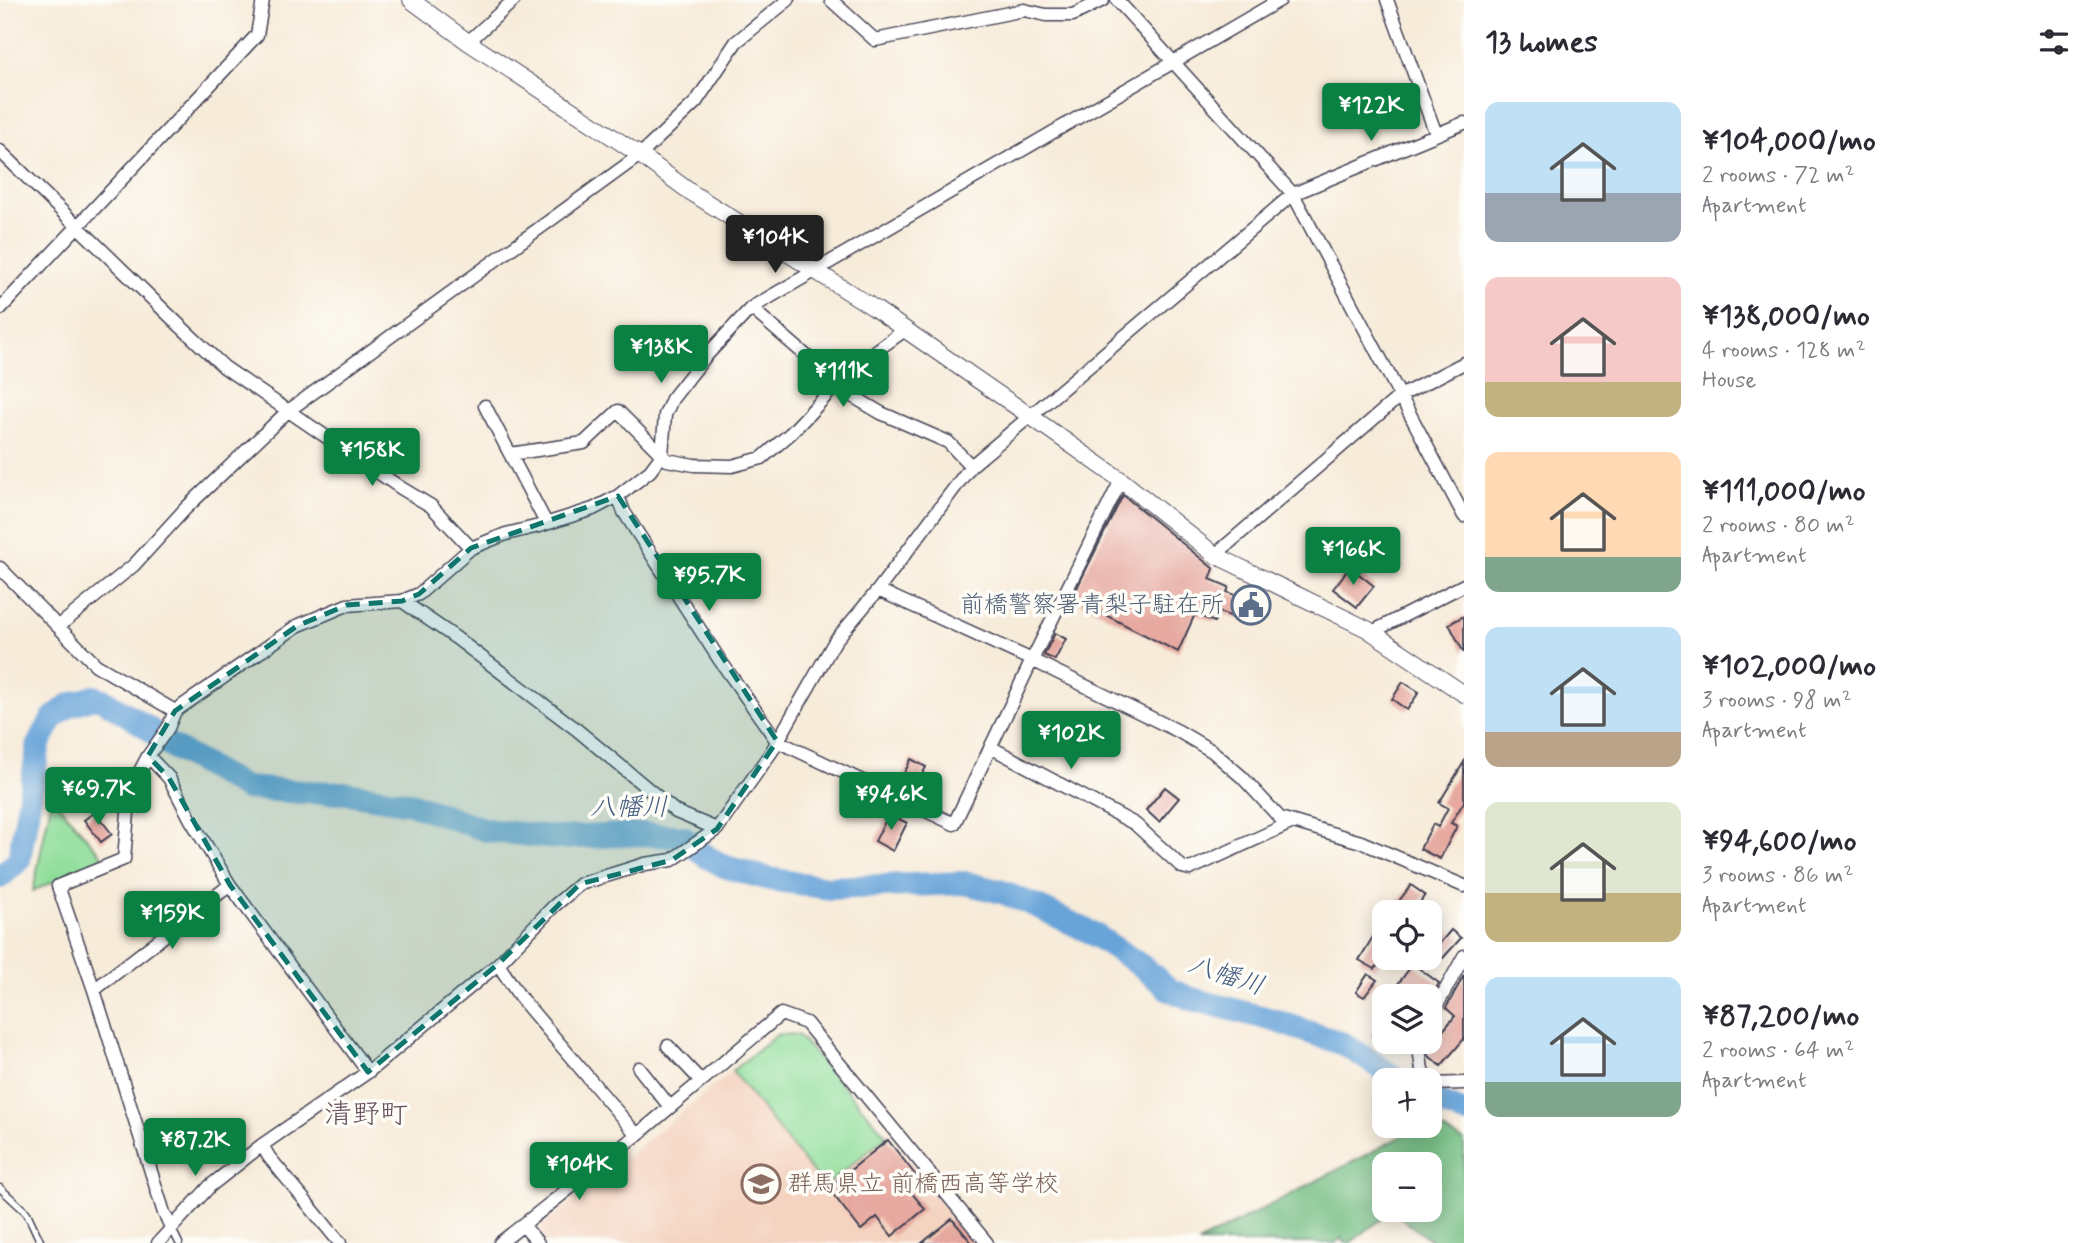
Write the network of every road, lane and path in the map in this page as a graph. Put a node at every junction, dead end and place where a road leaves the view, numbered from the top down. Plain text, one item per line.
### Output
1 (263, 0) edge
2 (411, 0) edge
3 (514, 0) edge
4 (788, 0) edge
5 (831, 0) edge
6 (1103, 0) edge
7 (1117, 0) edge
8 (1280, 0) edge
9 (1387, 0) edge
10 (468, 42) junction
11 (1172, 63) junction
12 (1464, 123) edge
13 (1436, 134) junction
14 (0, 151) edge
15 (640, 155) junction
16 (1293, 194) junction
17 (78, 225) junction
18 (815, 271) junction
19 (751, 308) junction
20 (0, 309) edge
21 (905, 330) junction
22 (1464, 363) edge
23 (839, 383) junction
24 (1400, 396) junction
25 (485, 406) dead end
26 (288, 411) junction
27 (1030, 416) junction
28 (510, 454) junction
29 (662, 455) junction
30 (971, 466) junction
31 (1121, 480) junction
32 (618, 496) junction
33 (1464, 516) edge
34 (546, 523) junction
35 (471, 548) junction
36 (1215, 555) junction
37 (0, 568) edge
38 (1464, 585) edge
39 (878, 590) junction
40 (401, 601) junction
41 (60, 626) junction
42 (1372, 632) junction
43 (1032, 660) junction
44 (1464, 694) edge
45 (175, 711) junction
46 (777, 741) junction
47 (992, 748) junction
48 (151, 752) junction
49 (1293, 822) junction
50 (717, 829) junction
51 (230, 886) junction
52 (1464, 886) edge
53 (1464, 956) edge
54 (498, 964) junction
55 (94, 990) junction
56 (1442, 996) edge
57 (668, 1046) dead end
58 (639, 1068) dead end
59 (368, 1072) junction
60 (701, 1082) junction
61 (1442, 1083) edge
62 (1464, 1083) edge
63 (670, 1107) junction
64 (637, 1135) junction
65 (262, 1145) junction
66 (0, 1188) edge
67 (523, 1225) junction
68 (171, 1227) junction
69 (41, 1243) edge
70 (158, 1243) edge
71 (179, 1243) edge
72 (340, 1243) edge
73 (500, 1243) edge
74 (538, 1243) edge
75 (987, 1243) edge

1 - 17 street
2 - 10 street
3 - 10 street
4 - 15 street
5 - 6 street
7 - 11 street
8 - 11 street
9 - 13 street
10 - 15 street
11 - 16 street
11 - 18 street
12 - 13 street
13 - 16 street
14 - 17 street
15 - 18 street
15 - 26 street
16 - 24 street
16 - 27 street
17 - 20 street
17 - 26 street
18 - 19 street
18 - 21 street
19 - 23 street
19 - 29 street
21 - 23 street
21 - 27 street
22 - 24 street
23 - 29 street
23 - 30 street
24 - 33 street
24 - 36 street
25 - 28 street
26 - 35 street
26 - 41 street
27 - 30 street
27 - 31 street
28 - 29 street
28 - 34 street
29 - 32 street
30 - 39 street
31 - 36 street
31 - 43 street
32 - 34 street
32 - 46 street
34 - 35 street
35 - 40 street
36 - 42 street
37 - 41 street
38 - 42 street
39 - 43 street
39 - 46 street
40 - 45 street
40 - 50 street
41 - 45 street
42 - 44 street
43 - 47 street
43 - 49 street
45 - 48 street
46 - 47 street
46 - 50 street
47 - 49 street
48 - 51 street
48 - 55 street
49 - 52 street
50 - 54 street
51 - 55 street
51 - 59 street
53 - 56 street
54 - 59 street
54 - 64 street
55 - 68 street
57 - 60 street
58 - 63 street
59 - 65 street
60 - 63 street
60 - 75 street
61 - 62 street
63 - 64 street
64 - 67 street
65 - 68 street
65 - 72 street
66 - 69 lane
67 - 73 street
67 - 74 street
68 - 70 street
68 - 71 lane

